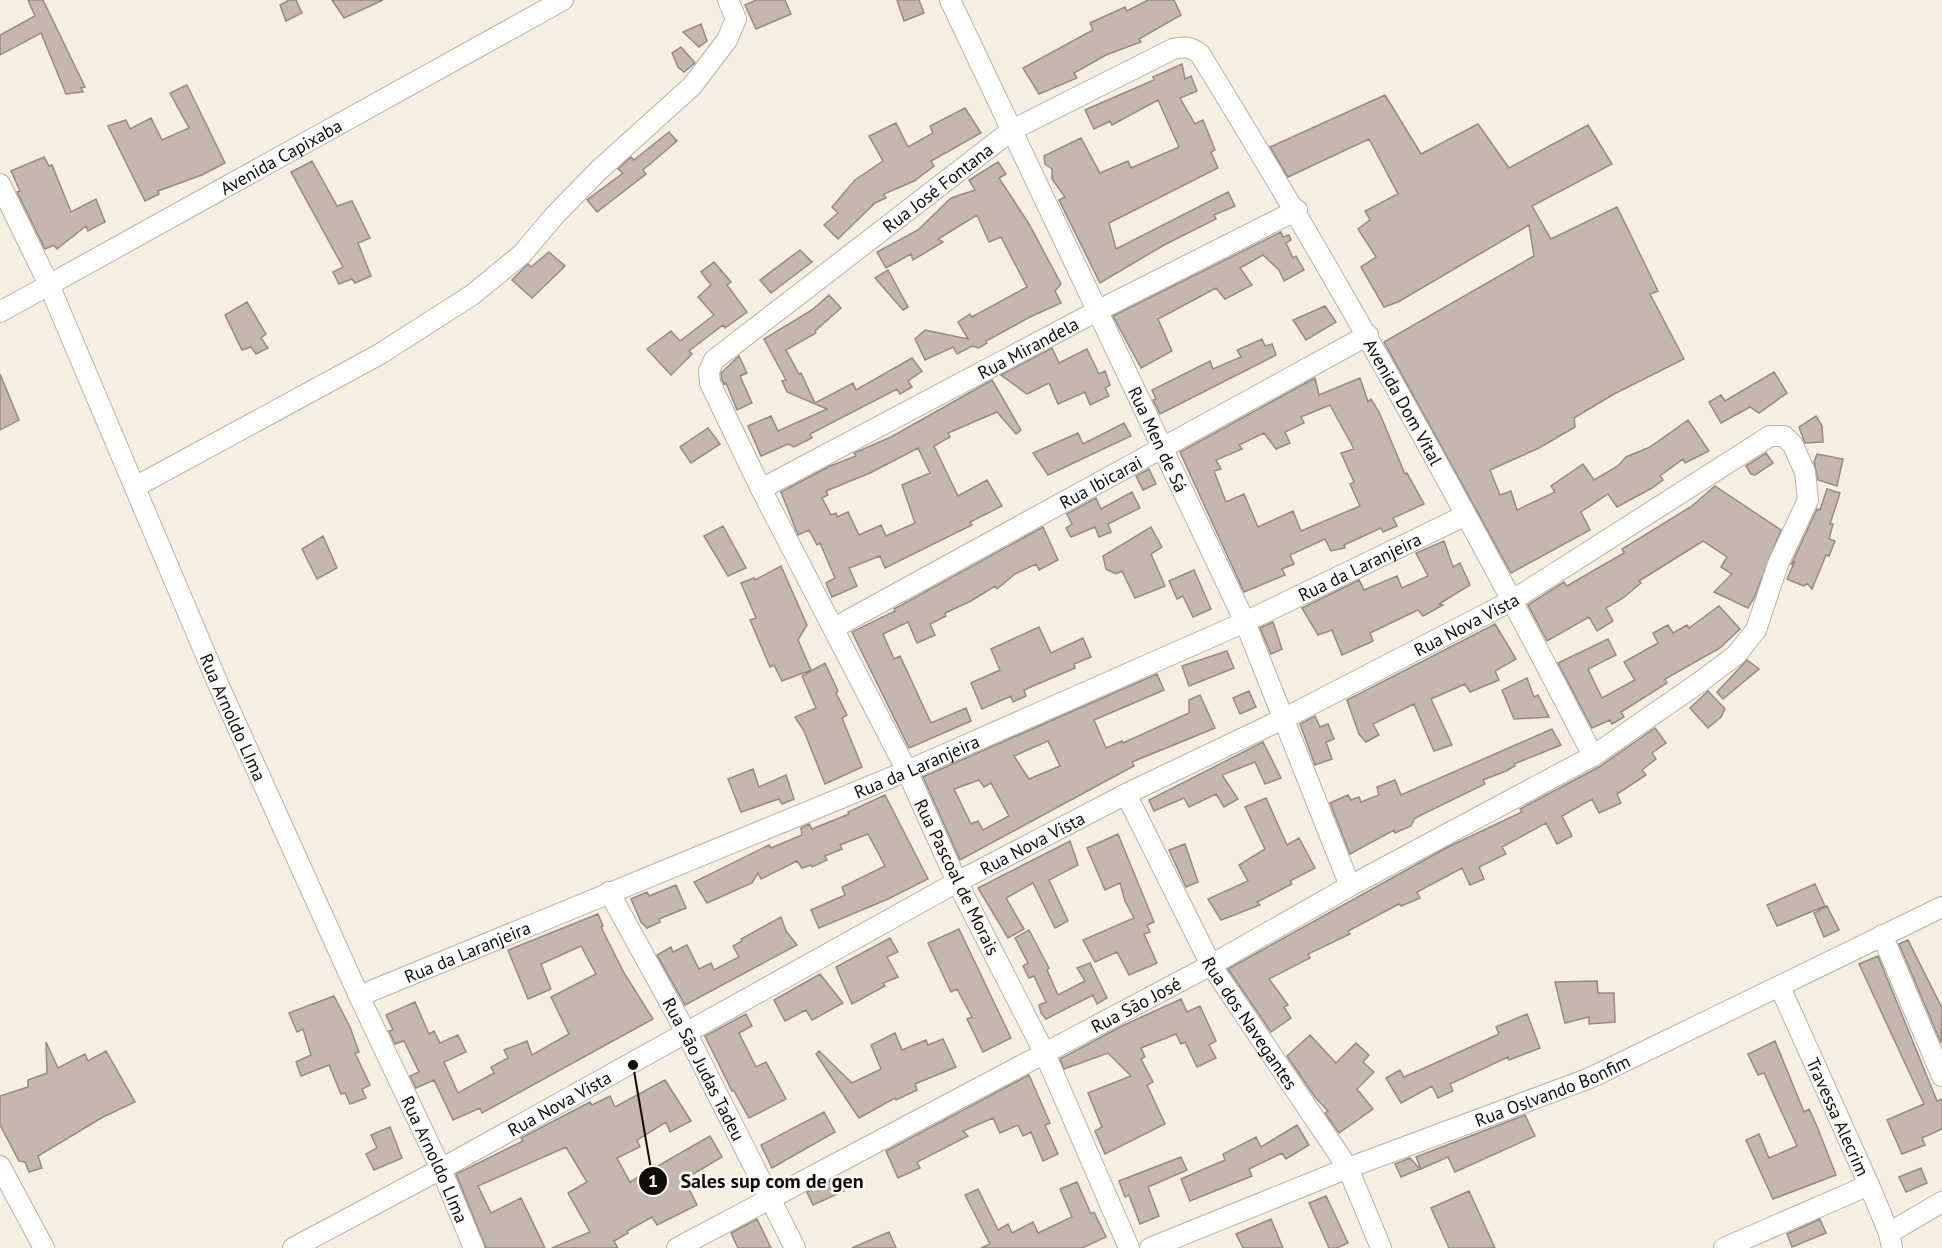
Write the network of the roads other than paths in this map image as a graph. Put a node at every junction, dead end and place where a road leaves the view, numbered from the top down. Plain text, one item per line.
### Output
1 (562, 0) edge
2 (728, 0) edge
3 (950, 0) edge
4 (1200, 54) joint
5 (1012, 130) junction
6 (0, 184) edge
7 (1297, 210) junction
8 (49, 285) junction
9 (1099, 310) junction
10 (0, 312) edge
11 (1368, 335) junction
12 (710, 383) joint
13 (1770, 436) joint
14 (1164, 448) junction
15 (135, 487) junction
16 (761, 489) junction
17 (1464, 516) junction
18 (1513, 600) junction
19 (1245, 622) junction
20 (834, 628) junction
21 (1286, 718) junction
22 (1593, 756) junction
23 (906, 771) junction
24 (1126, 794) junction
25 (957, 882) junction
26 (1350, 886) junction
27 (609, 892) junction
28 (1942, 907) edge
29 (1882, 935) junction
30 (1211, 965) junction
31 (1780, 987) junction
32 (359, 996) junction
33 (686, 1032) junction
34 (1045, 1054) junction
35 (1942, 1076) edge
36 (0, 1166) edge
37 (1348, 1168) junction
38 (441, 1169) junction
39 (1869, 1185) junction
40 (770, 1197) junction
41 (1942, 1202) edge
42 (1890, 1240) edge
43 (44, 1248) edge
44 (293, 1248) edge
45 (474, 1248) edge
46 (676, 1248) edge
47 (795, 1248) edge
48 (1129, 1248) edge
49 (1150, 1248) edge
50 (1381, 1248) edge
51 (1725, 1248) edge

1 - 8 street, Avenida Capixaba
2 - 15 street
3 - 5 street, Rua Men de Sá
4 - 5 street, Rua José Fontana
4 - 7 street, Avenida Dom Vital
5 - 9 street, Rua Men de Sá
5 - 12 street, Rua José Fontana
6 - 8 street, Rua Arnoldo LIma
7 - 9 street, Rua Mirandela
7 - 11 street, Avenida Dom Vital
8 - 10 street, Avenida Capixaba
8 - 15 street, Rua Arnoldo LIma
9 - 14 street, Rua Men de Sá
9 - 16 street, Rua Mirandela
11 - 14 street, Rua Ibicarai
11 - 17 street, Avenida Dom Vital
12 - 16 street, Rua Pascoal de Morais
13 - 18 street, Rua Nova Vista
13 - 22 street, Rua São José
14 - 19 street, Rua Men de Sá
14 - 20 street, Rua Ibicarai
15 - 32 street, Rua Arnoldo LIma
16 - 20 street, Rua Pascoal de Morais
17 - 18 street, Avenida Dom Vital
17 - 19 street, Rua da Laranjeira
18 - 21 street, Rua Nova Vista
18 - 22 street, Avenida Dom Vital
19 - 21 street, Rua Men de Sá
19 - 23 street, Rua da Laranjeira
20 - 23 street, Rua Pascoal de Morais
21 - 24 street, Rua Nova Vista
21 - 26 street, Rua Men de Sá
22 - 26 street, Rua São José
23 - 25 street, Rua Pascoal de Morais
23 - 27 street, Rua da Laranjeira
24 - 25 street, Rua Nova Vista
24 - 30 street, Rua dos Navegantes
25 - 33 street, Rua Nova Vista
25 - 34 street, Rua Pascoal de Morais
26 - 30 street, Rua São José
27 - 32 street, Rua da Laranjeira
27 - 33 street, Rua São Judas Tadeu
28 - 29 street, Rua Oslvando Bonfim
29 - 31 street, Rua Oslvando Bonfim
29 - 35 street
30 - 34 street, Rua São José
30 - 37 street, Rua dos Navegantes
31 - 37 street, Rua Oslvando Bonfim
31 - 39 street, Travessa Alecrim
32 - 38 street, Rua Arnoldo LIma
33 - 38 street, Rua Nova Vista
33 - 40 street, Rua São Judas Tadeu
34 - 40 street, Rua São José
34 - 48 street, Rua Pascoal de Morais
36 - 43 street
37 - 49 street, Rua Oslvando Bonfim
37 - 50 street, Rua dos Navegantes
38 - 44 street, Rua Nova Vista
38 - 45 street, Rua Arnoldo LIma
39 - 42 street, Travessa Alecrim
39 - 51 street
40 - 46 street, Rua São José
40 - 47 street, Rua São Judas Tadeu
41 - 42 street

